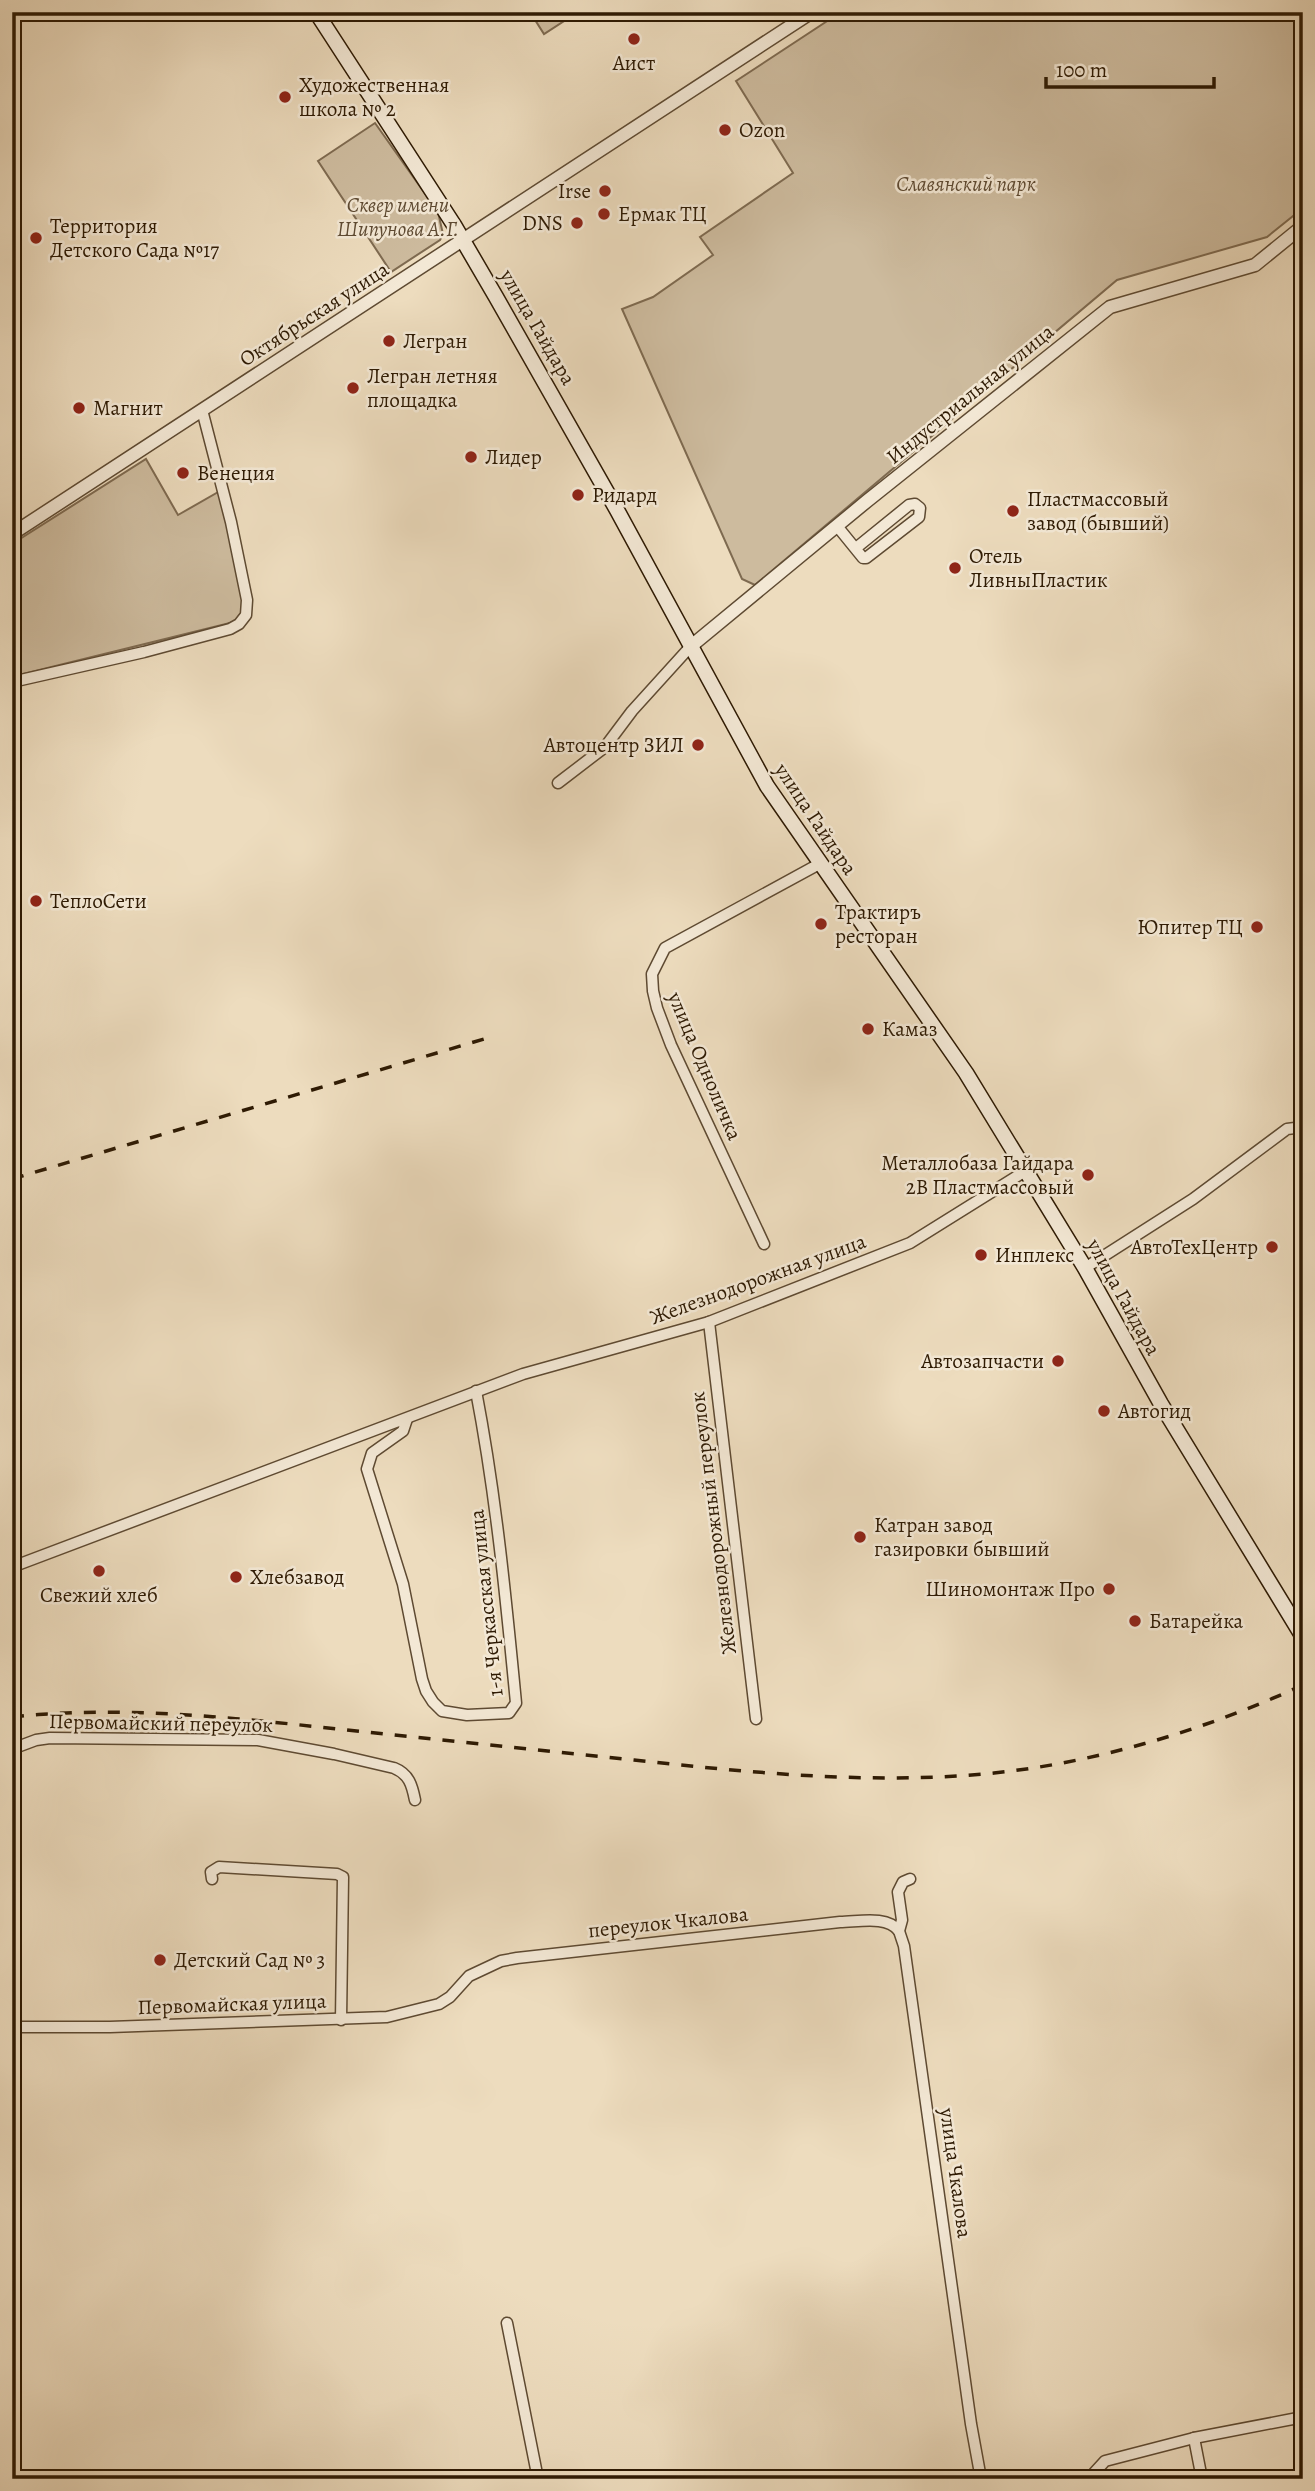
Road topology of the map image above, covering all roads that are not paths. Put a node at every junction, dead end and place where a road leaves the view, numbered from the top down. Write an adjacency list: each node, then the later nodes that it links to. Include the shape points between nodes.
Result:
1 (316, 12): 4 (main road, улица Гайдара)
2 (812, 12): 4 (street, Октябрьская улица)
3 (1303, 226): 6 (street, Индустриальная улица, via 1255,265 1110,306)
4 (463, 240): 5 (street, Октябрьская улица); 9 (main road, улица Гайдара)
5 (202, 410): 7 (street, Октябрьская улица); 10 (street, via 231,522 246,615 230,629)
6 (837, 526): 8 (street); 9 (street, Индустриальная улица)
7 (12, 534)
8 (856, 548): 8 (street, via 863,558 869,557 919,517 919,508 909,505)
9 (690, 647): 11 (street, via 606,747); 12 (main road, улица Гайдара, via 767,786)
10 (12, 682)
11 (558, 783)
12 (821, 863): 16 (main road, улица Гайдара); 17 (street, улица Одноличка, via 665,948 652,974 657,1008 671,1045)
13 (1303, 1116): 15 (street)
14 (1303, 1127): 15 (street)
15 (1287, 1129): 18 (street, via 1193,1199)
16 (1027, 1170): 18 (main road, улица Гайдара); 19 (street, Железнодорожная улица, via 910,1243)
17 (764, 1244)
18 (1085, 1268): 23 (main road, улица Гайдара, via 1161,1404)
19 (709, 1322): 20 (street, Железнодорожная улица); 24 (street, Железнодорожный переулок)
20 (476, 1391): 21 (street, Железнодорожная улица); 21 (street, 1-я Черкасская улица, via 506,1595 516,1703 509,1713 442,1711 422,1679 403,1584 368,1469 372,1453 403,1431)
21 (407, 1419): 22 (street, Железнодорожная улица)
22 (12, 1567)
23 (1303, 1637)
24 (756, 1719)
25 (12, 1749): 26 (street, Первомайский переулок, via 50,1738 258,1740 402,1772)
26 (415, 1800)
27 (910, 1878): 29 (street, улица Чкалова, via 898,1892)
28 (212, 1879): 31 (street, via 211,1872 219,1867 343,1877)
29 (899, 1931): 30 (street, переулок Чкалова, via 895,1925 881,1922 840,1922 517,1958 469,1976); 38 (street, улица Чкалова)
30 (450, 1997): 31 (street, Первомайская улица, via 387,2017)
31 (341, 2020): 32 (street, Первомайская улица)
32 (12, 2027)
33 (507, 2323): 37 (street)
34 (1300, 2417): 35 (street); 36 (street)
35 (1194, 2438): 39 (street, via 1105,2461 1094,2473); 40 (street)
36 (1303, 2445)
37 (538, 2479)
38 (981, 2479)
39 (1095, 2479)
40 (1202, 2479)

